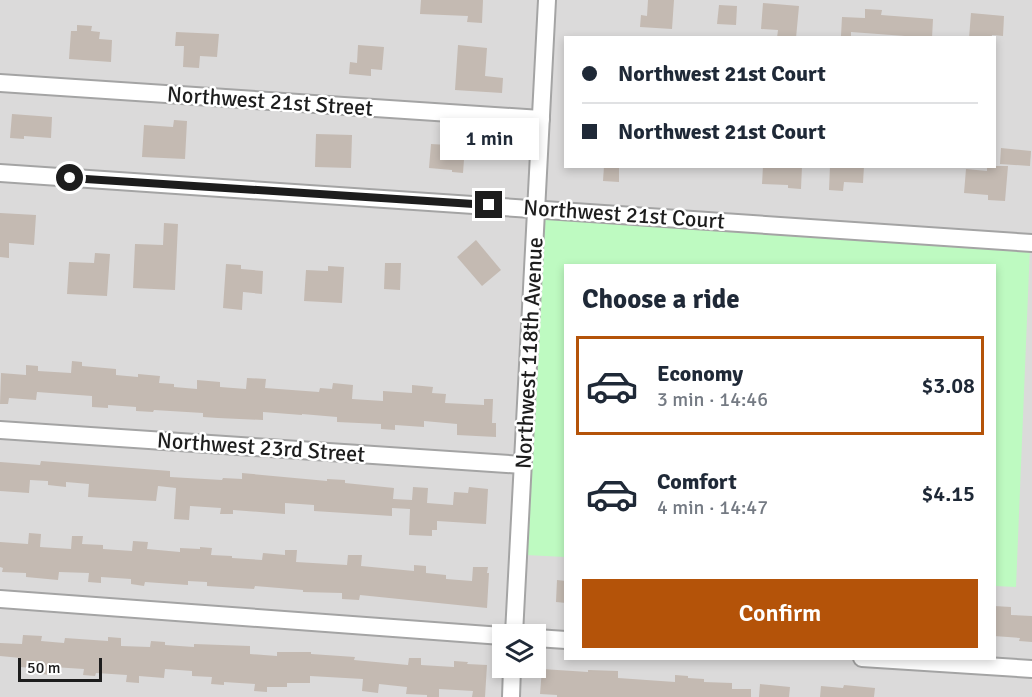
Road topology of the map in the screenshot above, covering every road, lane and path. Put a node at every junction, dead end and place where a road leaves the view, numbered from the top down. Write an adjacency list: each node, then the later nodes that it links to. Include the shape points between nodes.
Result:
1 (547, 0): 3 (street, Northwest 118th Avenue)
2 (0, 83): 3 (street, Northwest 21st Street)
3 (541, 119): 5 (street, Northwest 118th Avenue)
4 (0, 173): 5 (street, Northwest 21st Court)
5 (536, 208): 6 (street, Northwest 21st Court); 8 (street, Northwest 118th Avenue)
6 (1032, 243)
7 (0, 429): 8 (street, Northwest 23rd Street)
8 (523, 465): 10 (street, Northwest 118th Avenue)
9 (0, 599): 11 (street)
10 (515, 624)
11 (492, 635)
12 (546, 639): 13 (street)
13 (564, 640)
14 (893, 660): 15 (street)
15 (1032, 669)
16 (512, 678): 17 (street)
17 (511, 697)

